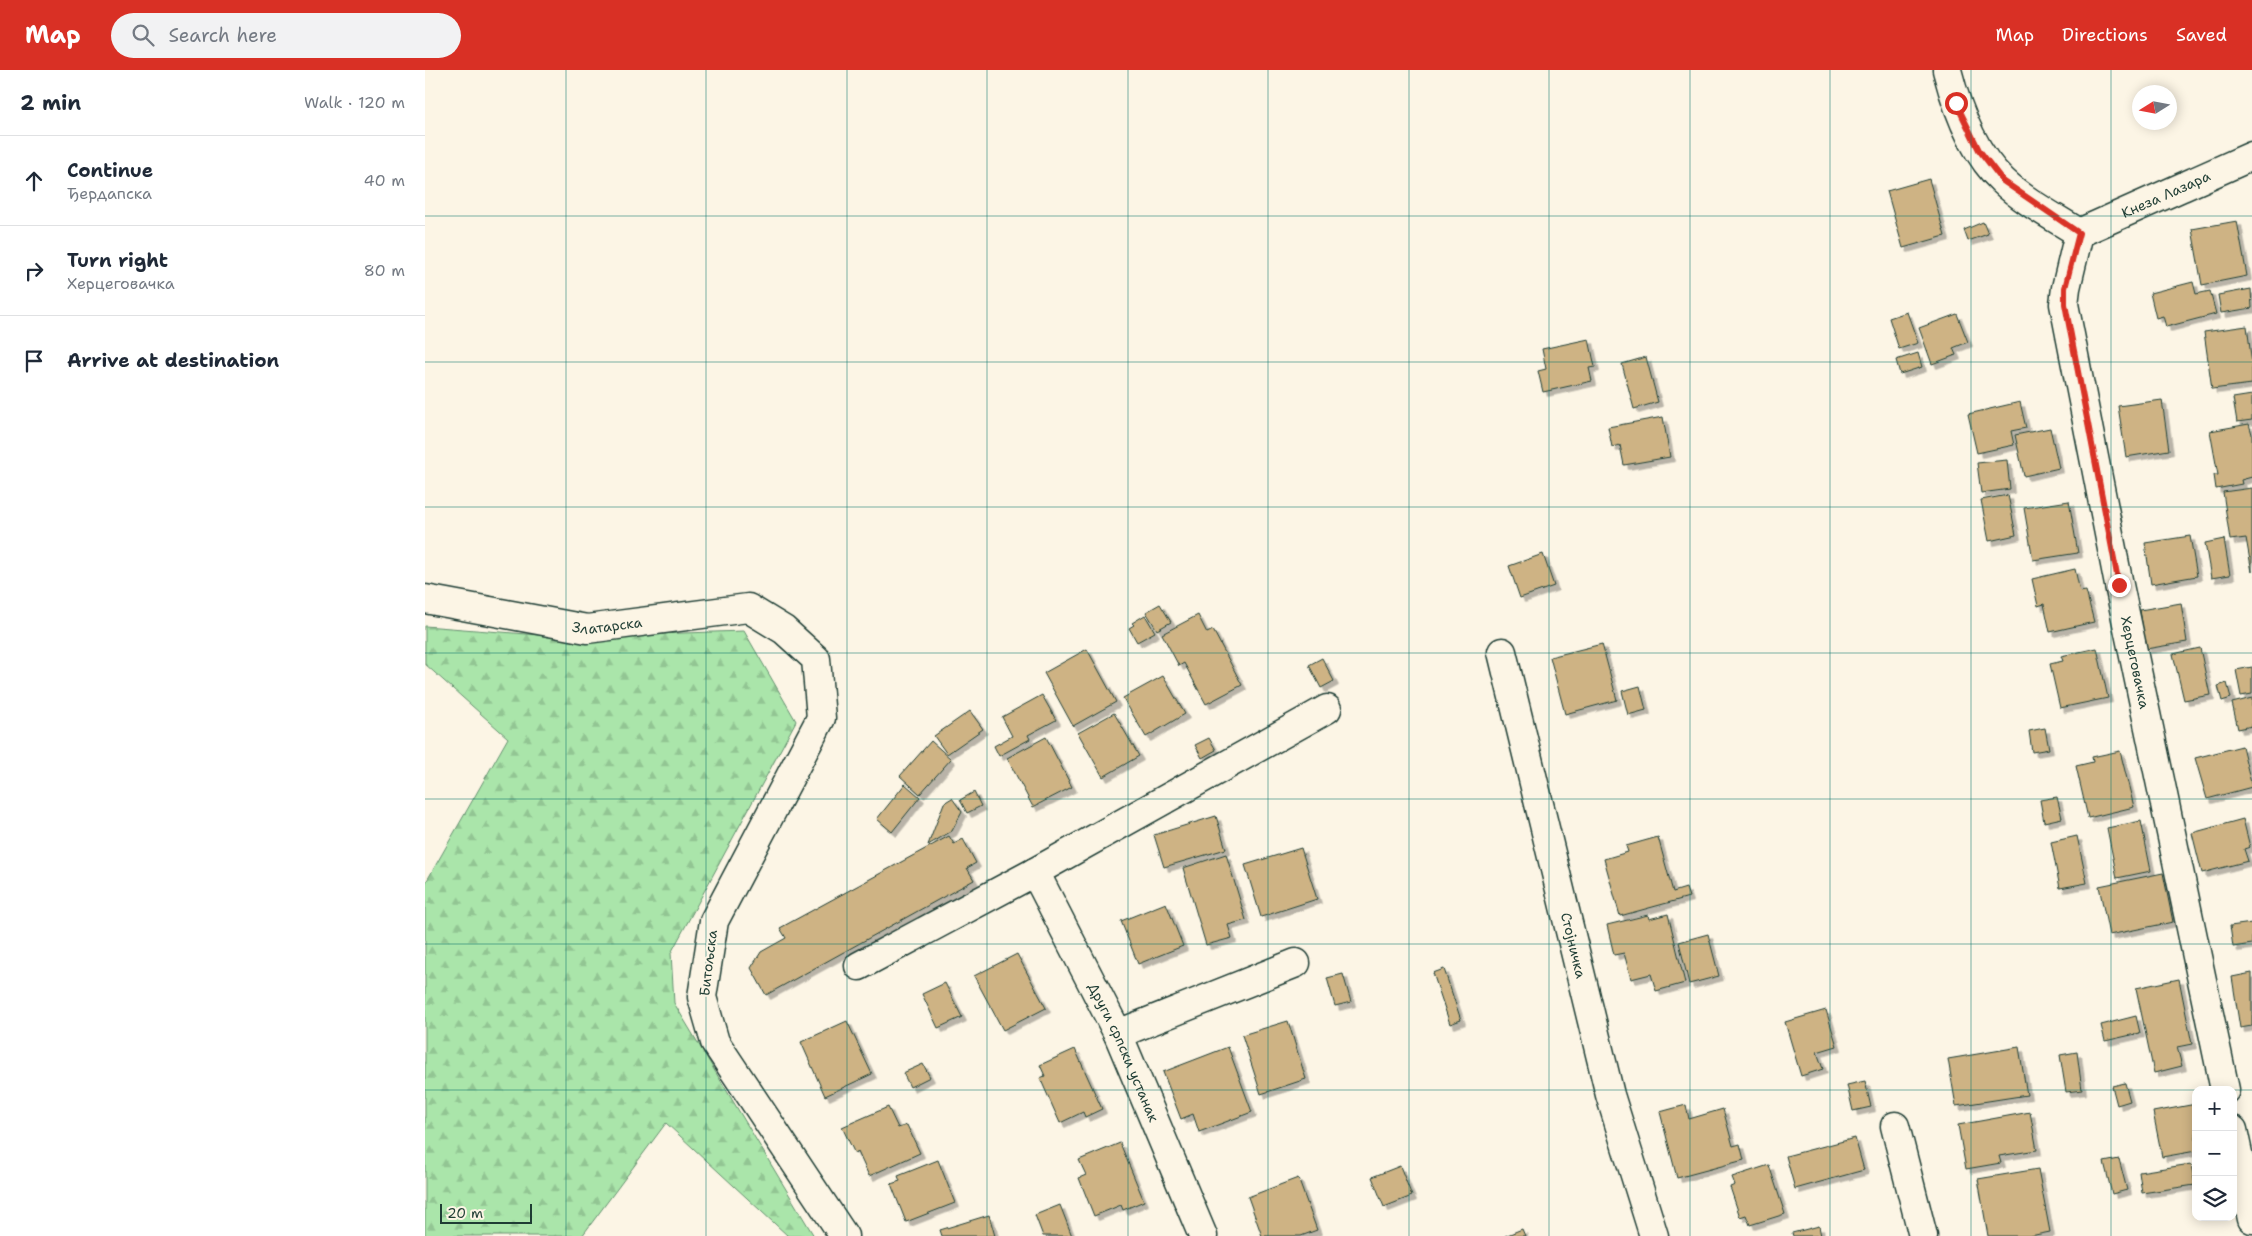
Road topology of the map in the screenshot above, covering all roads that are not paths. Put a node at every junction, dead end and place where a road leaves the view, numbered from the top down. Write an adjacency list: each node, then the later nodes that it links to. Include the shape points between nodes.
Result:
1 (1947, 70): 3 (street, via 1956,103 1979,150 2003,181)
2 (2252, 156): 3 (street, Кнеза Лазара)
3 (2079, 233): 12 (street, Херцеговачка, via 2065,288 2065,304 2119,585)
4 (425, 599): 5 (street, Златарска, via 587,629 748,608)
5 (784, 630): 16 (street, Битољска, via 816,659 821,718 714,921 702,997 715,1042)
6 (1502, 652): 18 (street, Стојничка, via 1610,1095)
7 (1327, 709): 8 (street)
8 (1035, 872): 10 (street); 11 (street, Други српски устанак)
9 (1296, 963): 11 (street)
10 (859, 966)
11 (1117, 1034): 17 (street, Други српски устанак)
12 (2224, 1086)
13 (1895, 1126): 19 (street)
14 (2233, 1131): 15 (street)
15 (2252, 1219)
16 (844, 1236)
17 (1203, 1236)
18 (1654, 1236)
19 (1923, 1236)

